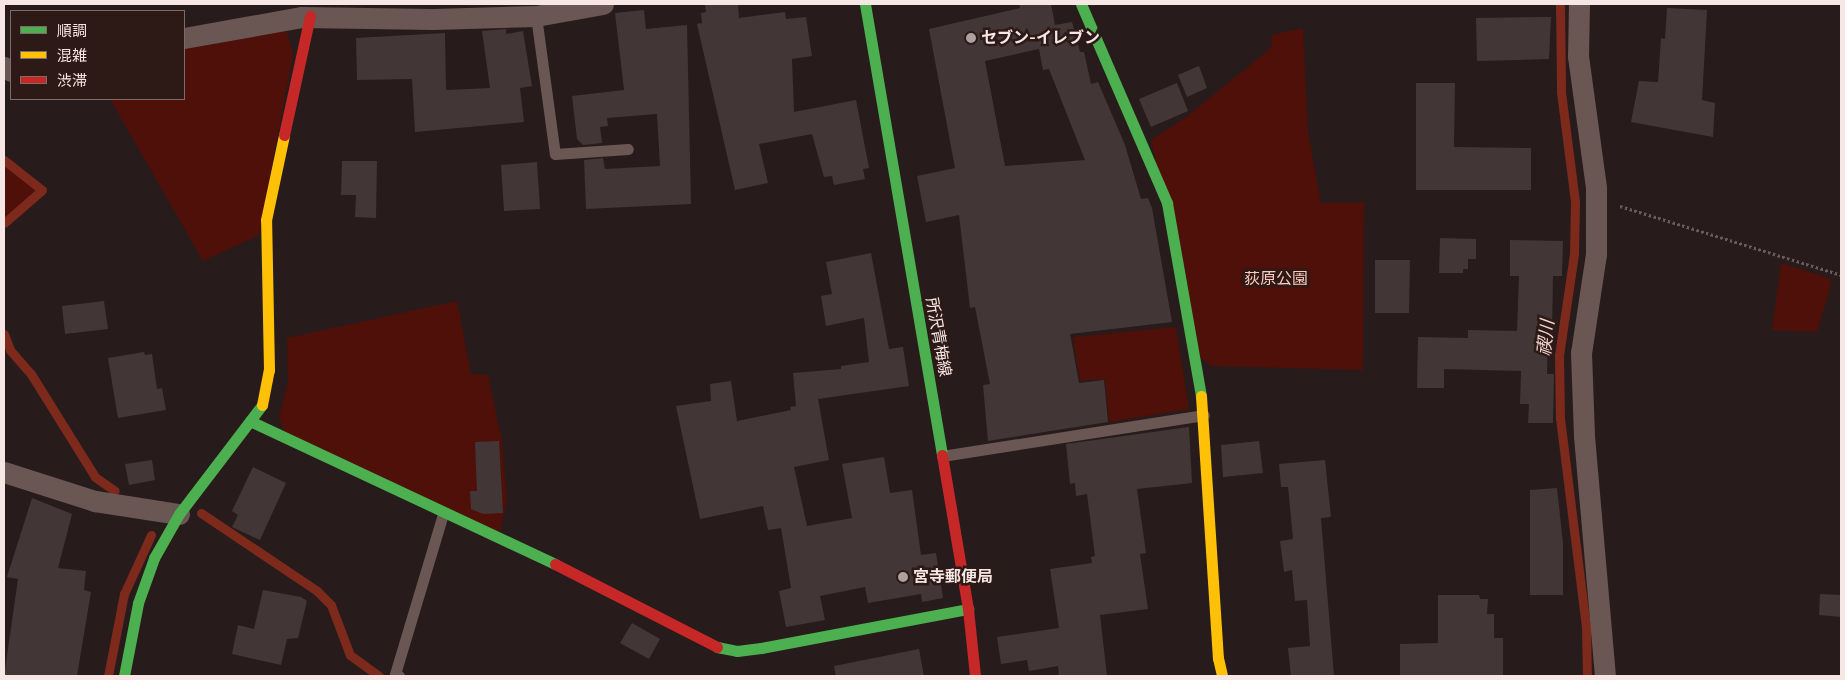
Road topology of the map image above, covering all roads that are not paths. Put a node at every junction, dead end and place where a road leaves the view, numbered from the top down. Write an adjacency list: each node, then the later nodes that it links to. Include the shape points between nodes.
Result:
1 (603, 4): 6 (street)
2 (865, 4): 11 (street, 所沢青梅線)
3 (1081, 4): 9 (street, via 1167,203)
4 (1579, 4): 20 (street, via 1578,56 1596,188 1596,254 1581,353 1584,436)
5 (304, 12): 6 (street, via 433,19); 7 (street); 10 (street, via 266,220 269,370 263,404)
6 (536, 16): 8 (lane, via 555,154)
7 (185, 38)
8 (628, 149)
9 (1204, 416): 11 (lane); 19 (street, via 1218,658)
10 (250, 421): 13 (street); 14 (street)
11 (942, 456): 15 (street, 所沢青梅線)
12 (4, 472): 13 (street, via 95,502)
13 (179, 514): 16 (street, via 154,558 138,603)
14 (443, 514): 15 (street, via 529,551 712,646 737,651); 17 (lane)
15 (968, 609): 18 (street, 所沢青梅線)
16 (124, 676)
17 (398, 676)
18 (975, 676)
19 (1222, 676)
20 (1605, 676)

